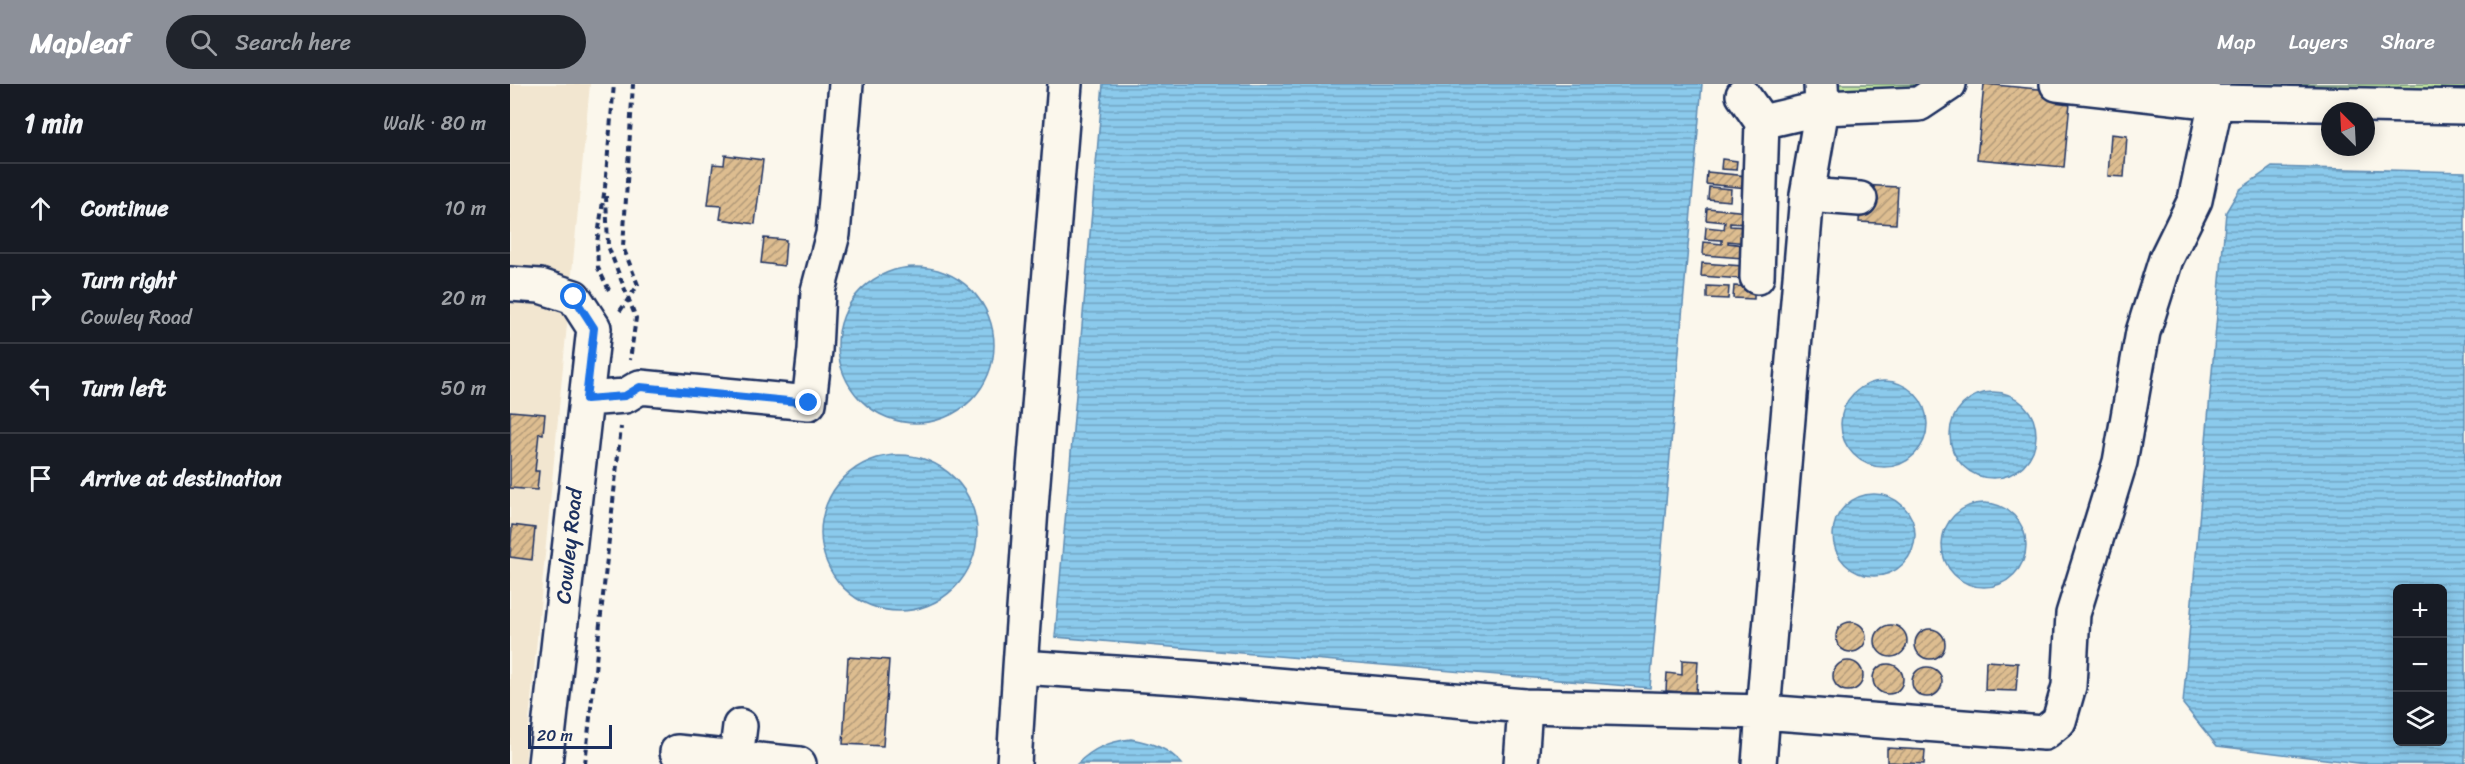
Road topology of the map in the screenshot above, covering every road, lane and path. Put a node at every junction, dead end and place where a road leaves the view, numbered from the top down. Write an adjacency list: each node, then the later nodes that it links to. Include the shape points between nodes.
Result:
1 (614, 84): 16 (path, via 597,243 598,268)
2 (633, 84): 17 (path, via 622,247 638,285 620,312)
3 (846, 84): 18 (street, via 833,234 818,291 809,403 640,387 625,396)
4 (1065, 84): 19 (street)
5 (1949, 84): 8 (street, via 1919,104)
6 (2057, 84): 9 (street)
7 (1743, 95): 11 (street)
8 (1822, 96): 11 (street); 12 (street)
9 (2216, 102): 10 (street); 21 (street, via 2195,200 2166,259 2143,332 2120,462 2073,614 2068,686 2059,721 2044,733)
10 (2465, 107)
11 (1762, 122): 14 (street)
12 (1808, 195): 13 (street); 21 (street)
13 (1860, 200)
14 (1757, 277)
15 (510, 284): 17 (street, via 540,286 574,297)
16 (612, 297)
17 (594, 328): 18 (street, Cowley Road)
18 (586, 399): 25 (street, Cowley Road)
19 (1020, 667): 20 (street); 27 (street)
20 (1525, 706): 21 (street); 28 (street)
21 (1763, 712): 29 (street)
22 (740, 726): 24 (street)
23 (676, 752): 24 (street)
24 (736, 758): 26 (street)
25 (544, 764)
26 (799, 764)
27 (1014, 764)
28 (1521, 764)
29 (1759, 764)

